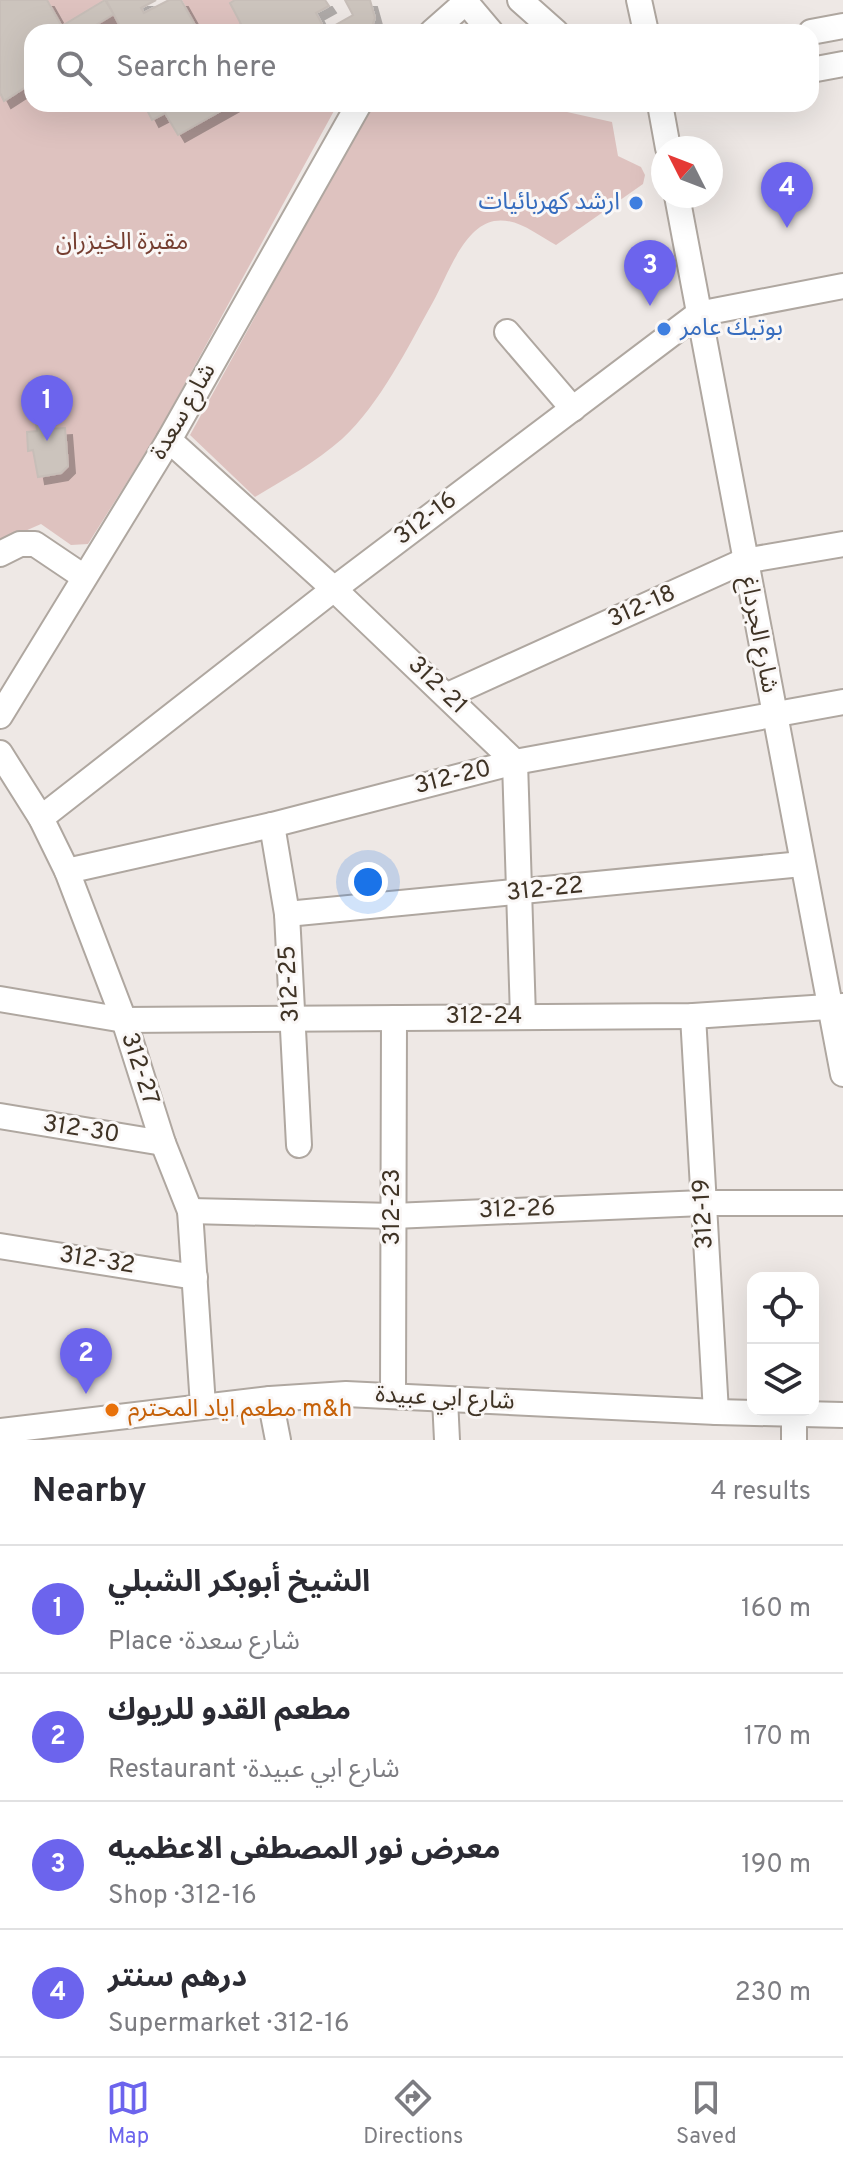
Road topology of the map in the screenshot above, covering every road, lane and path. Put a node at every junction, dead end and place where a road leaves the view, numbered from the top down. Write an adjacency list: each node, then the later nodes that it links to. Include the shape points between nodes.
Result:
1 (520, 0): 6 (street)
2 (639, 0): 7 (street)
3 (465, 1): 4 (street); 5 (street)
4 (441, 24)
5 (484, 24)
6 (547, 24)
7 (644, 24)
8 (843, 26): 9 (street)
9 (819, 30)
10 (843, 64): 11 (street)
11 (819, 68)
12 (354, 112): 20 (street, شارع سعدة)
13 (661, 112): 14 (street)
14 (666, 136)
15 (679, 208): 17 (street, شارع الجرداغ)
16 (843, 286): 17 (street, 312-16)
17 (698, 314): 19 (street, 312-16); 23 (street, شارع الجرداغ)
18 (507, 332): 19 (street)
19 (573, 409): 25 (street, 312-16)
20 (169, 440): 24 (street, شارع سعدة); 25 (street, 312-21)
21 (843, 544): 23 (street, 312-18)
22 (0, 554): 24 (street, via 20,544 35,544)
23 (744, 561): 26 (street, 312-18); 29 (street, شارع الجرداغ)
24 (84, 577): 28 (street, شارع سعدة)
25 (334, 589): 26 (street, 312-21); 32 (street, 312-16)
26 (448, 695): 31 (street, 312-21)
27 (843, 702): 29 (street, 312-20)
28 (2, 709)
29 (774, 716): 31 (street, 312-20); 34 (street, شارع الجرداغ)
30 (0, 753): 32 (street, 312-27)
31 (515, 762): 33 (street, 312-20); 36 (street)
32 (41, 818): 35 (street, 312-27)
33 (272, 825): 35 (street, 312-20); 37 (street, 312-25)
34 (802, 864): 36 (street, 312-22); 39 (street, شارع الجرداغ)
35 (67, 871): 44 (street, 312-27)
36 (518, 893): 37 (street, 312-22); 41 (street)
37 (287, 914): 43 (street, 312-25)
38 (0, 999): 44 (street, 312-24)
39 (837, 1007): 40 (street, 312-24); 45 (street, شارع الجرداغ)
40 (693, 1016): 41 (street, 312-24); 49 (street, 312-19)
41 (523, 1017): 42 (street, 312-24)
42 (394, 1018): 43 (street, 312-24); 52 (street, 312-23)
43 (292, 1019): 44 (street, 312-24); 48 (street, 312-25)
44 (124, 1020): 47 (street, 312-27)
45 (843, 1074)
46 (0, 1116): 47 (street, 312-30)
47 (163, 1143): 51 (street, 312-27)
48 (299, 1145)
49 (703, 1203): 50 (street, 312-26); 52 (street, 312-26); 59 (street, 312-19)
50 (843, 1203)
51 (190, 1211): 52 (street, 312-26); 54 (street, 312-27)
52 (393, 1216): 55 (street, 312-23)
53 (0, 1246): 54 (street, 312-32)
54 (195, 1277): 58 (street, 312-27)
55 (393, 1395): 56 (street, شارع ابي عبيدة); 57 (street, شارع ابي عبيدة)
56 (270, 1399): 58 (street, شارع ابي عبيدة); 66 (street)
57 (445, 1399): 59 (street, شارع ابي عبيدة); 67 (street)
58 (203, 1406): 64 (street, شارع ابي عبيدة)
59 (716, 1412): 60 (street, شارع ابي عبيدة)
60 (747, 1413)
61 (819, 1415): 62 (street, شارع ابي عبيدة)
62 (843, 1415)
63 (794, 1416): 68 (street)
64 (88, 1430): 65 (street, شارع ابي عبيدة)
65 (0, 1431)
66 (278, 1440)
67 (447, 1440)
68 (794, 1440)

